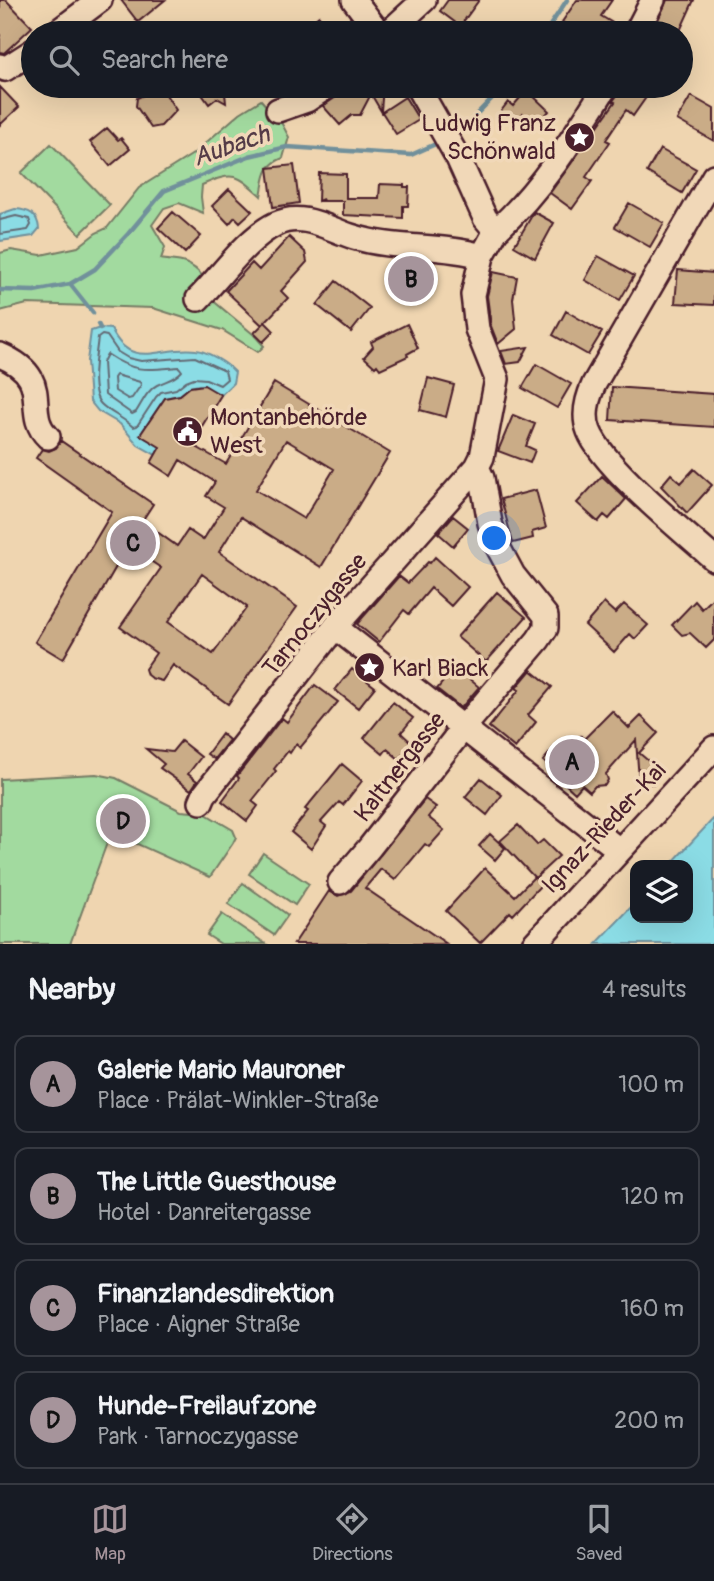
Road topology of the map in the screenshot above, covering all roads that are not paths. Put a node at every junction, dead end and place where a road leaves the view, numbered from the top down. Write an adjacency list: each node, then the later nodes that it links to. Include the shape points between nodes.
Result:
1 (100, 0): 5 (street)
2 (354, 0): 6 (street)
3 (424, 0): 7 (street)
4 (653, 0): 8 (street)
5 (72, 21)
6 (370, 21)
7 (401, 21)
8 (642, 21)
9 (21, 59): 10 (street, via 5,69)
10 (0, 66)
11 (310, 98): 14 (street)
12 (424, 98): 16 (street, via 481,211)
13 (598, 98): 16 (street, via 555,163)
14 (278, 110)
15 (714, 176): 22 (street, via 594,384 586,411 589,431 603,454)
16 (496, 231): 17 (street)
17 (482, 256): 18 (street, via 384,244 309,220 290,219 260,236); 21 (street, via 474,290 475,317 497,383)
18 (198, 299)
19 (0, 355): 20 (street, via 30,376 38,422)
20 (48, 437)
21 (477, 467): 23 (street, Tarnoczygasse); 24 (street, Kaltnergasse, via 498,547 513,575 546,616 546,628)
22 (714, 559)
23 (335, 627): 24 (street); 26 (street, Tarnoczygasse)
24 (464, 727): 27 (street); 28 (street, Kaltnergasse)
25 (714, 748): 27 (street, Ignaz-Rieder-Kai)
26 (201, 802)
27 (619, 850): 29 (street, Ignaz-Rieder-Kai)
28 (340, 882)
29 (534, 944)

